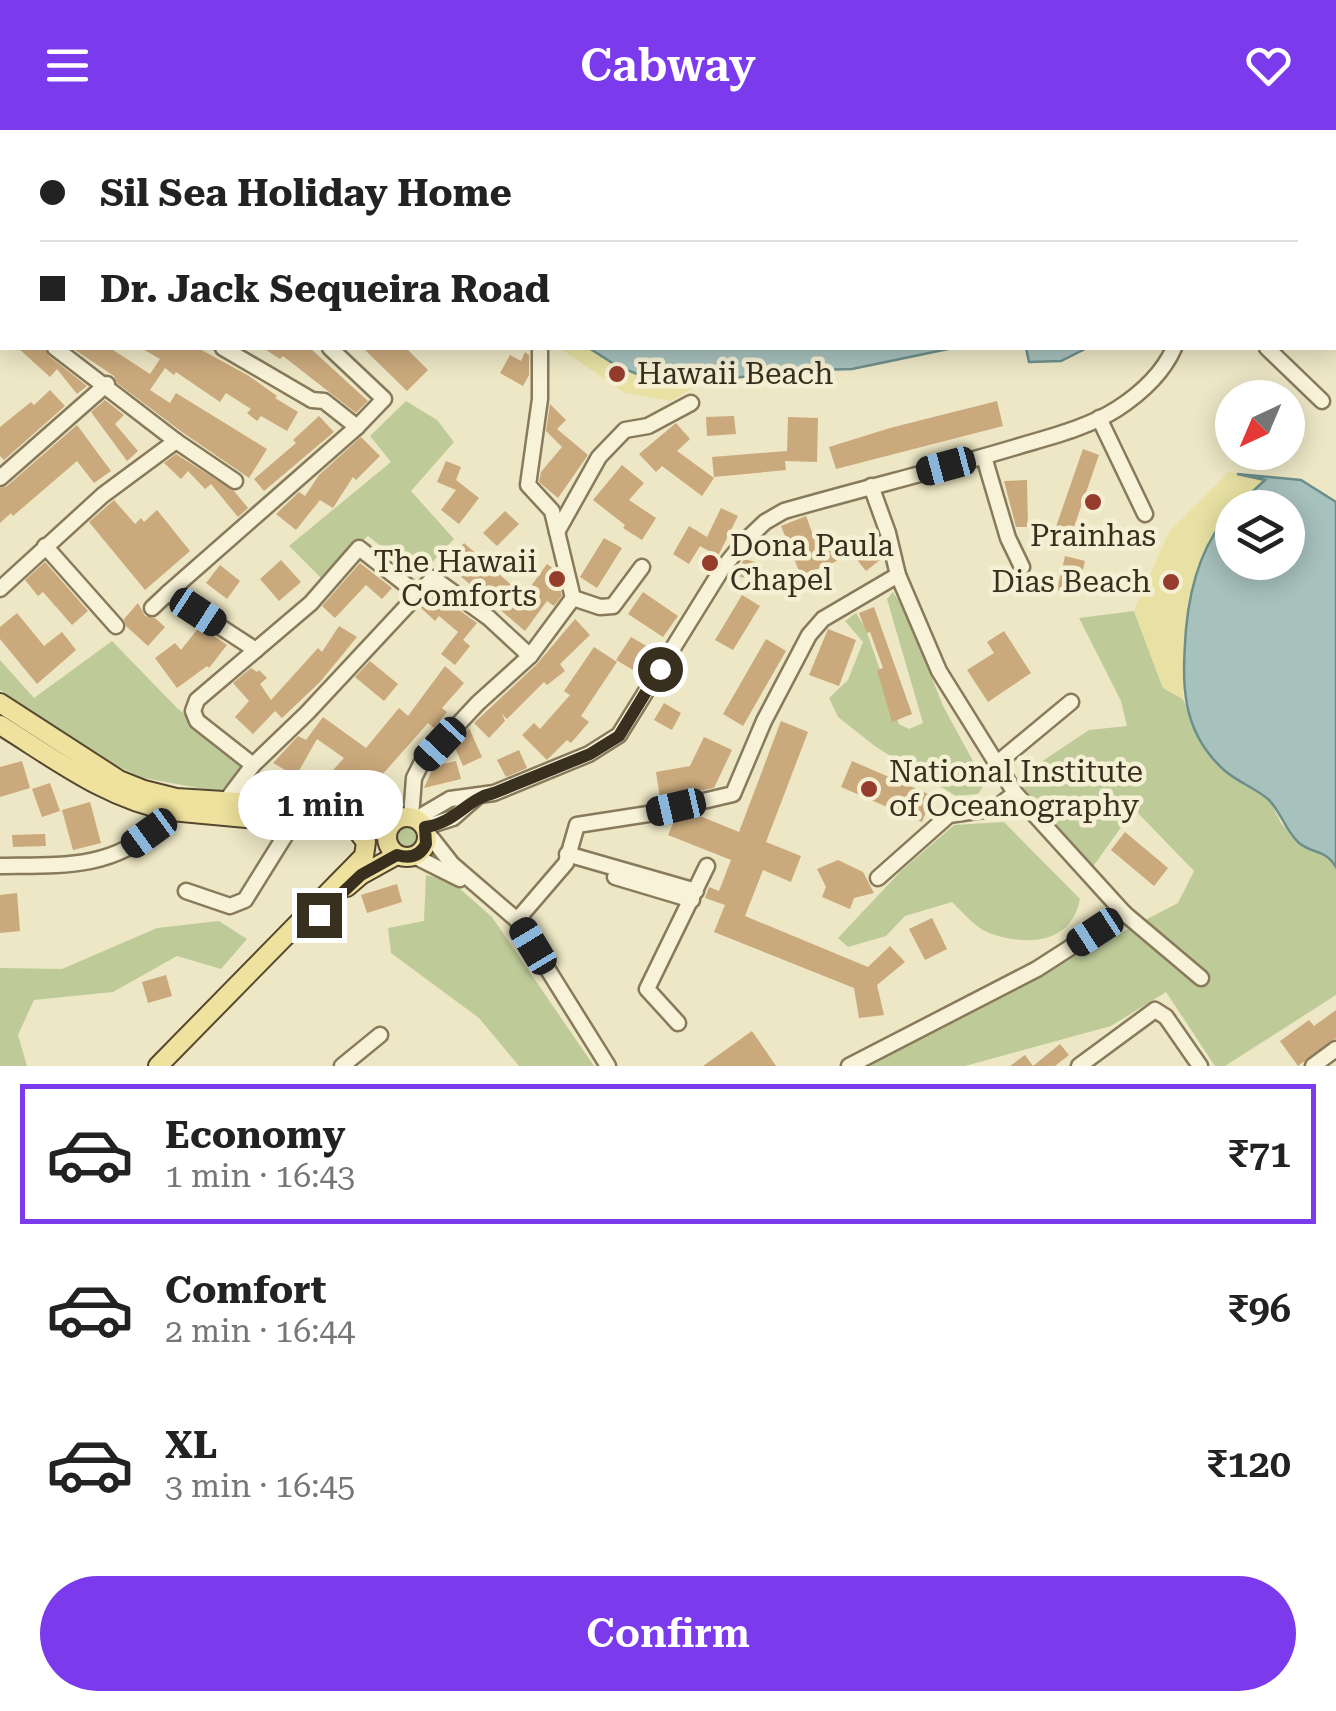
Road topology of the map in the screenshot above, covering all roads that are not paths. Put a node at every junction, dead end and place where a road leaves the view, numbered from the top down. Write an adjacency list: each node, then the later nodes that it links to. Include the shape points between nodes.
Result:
1 (59, 350): 7 (street)
2 (226, 350): 11 (street, via 324,401)
3 (332, 350): 11 (street, via 384,398)
4 (540, 350): 18 (street, via 528,485 552,511)
5 (1173, 350): 10 (street, via 1145,387)
6 (1269, 350): 8 (street)
7 (107, 384): 12 (street); 14 (street)
8 (1322, 402)
9 (691, 403): 18 (street, via 626,430 598,457)
10 (1099, 418): 13 (street); 17 (street)
11 (357, 427): 24 (street)
12 (176, 441): 15 (street); 19 (street)
13 (984, 456): 16 (street); 20 (street)
14 (0, 478)
15 (235, 481)
16 (871, 486): 22 (street, via 888,533); 40 (street, via 784,511 744,542 619,736 494,793 450,799)
17 (1145, 514)
18 (557, 532): 26 (street)
19 (45, 546): 23 (street); 28 (street)
20 (1022, 566)
21 (642, 567): 26 (street, via 613,606)
22 (894, 578): 35 (street, via 939,671); 44 (street, via 823,618 809,635 733,794 577,826)
23 (0, 589)
24 (168, 593): 27 (street); 29 (street)
25 (418, 594): 29 (street, via 360,548); 30 (street, via 433,578); 34 (street)
26 (573, 598): 30 (street)
27 (152, 608)
28 (116, 626)
29 (256, 650): 34 (street, via 196,700 193,711)
30 (530, 656): 40 (street, via 422,764 414,778)
31 (1072, 702): 35 (street)
32 (0, 703): 38 (main road, via 119,780)
33 (0, 725): 38 (main road, via 111,794 140,805)
34 (253, 765): 37 (street)
35 (996, 765): 36 (street)
36 (1015, 793): 47 (street, via 996,808 949,815); 50 (street)
37 (225, 802): 38 (main road); 40 (main road, via 352,810)
38 (173, 805): 39 (main road); 45 (street, via 123,852 86,864)
39 (293, 822): 41 (main road); 48 (street, via 245,900 230,906)
40 (410, 824): 41 (main road); 42 (main road); 43 (main road, via 424,849); 43 (main road, via 387,842); 51 (street)
41 (356, 828): 42 (main road, via 366,842)
42 (364, 856): 56 (main road)
43 (405, 856): 51 (street, via 462,880); 57 (main road, via 344,890)
44 (567, 859): 49 (street); 51 (street)
45 (0, 866)
46 (707, 866): 49 (street)
47 (878, 878)
48 (186, 891)
49 (694, 895): 53 (street, via 647,989)
50 (1124, 913): 52 (street); 60 (street, via 1037,970)
51 (517, 920): 59 (street)
52 (1201, 978)
53 (678, 1023)
54 (380, 1035): 58 (street)
55 (1336, 1048): 63 (street)
56 (158, 1066)
57 (170, 1066)
58 (342, 1066)
59 (608, 1066)
60 (849, 1066)
61 (1079, 1066): 62 (street, via 1154,1010)
62 (1200, 1066)
63 (1313, 1066)

